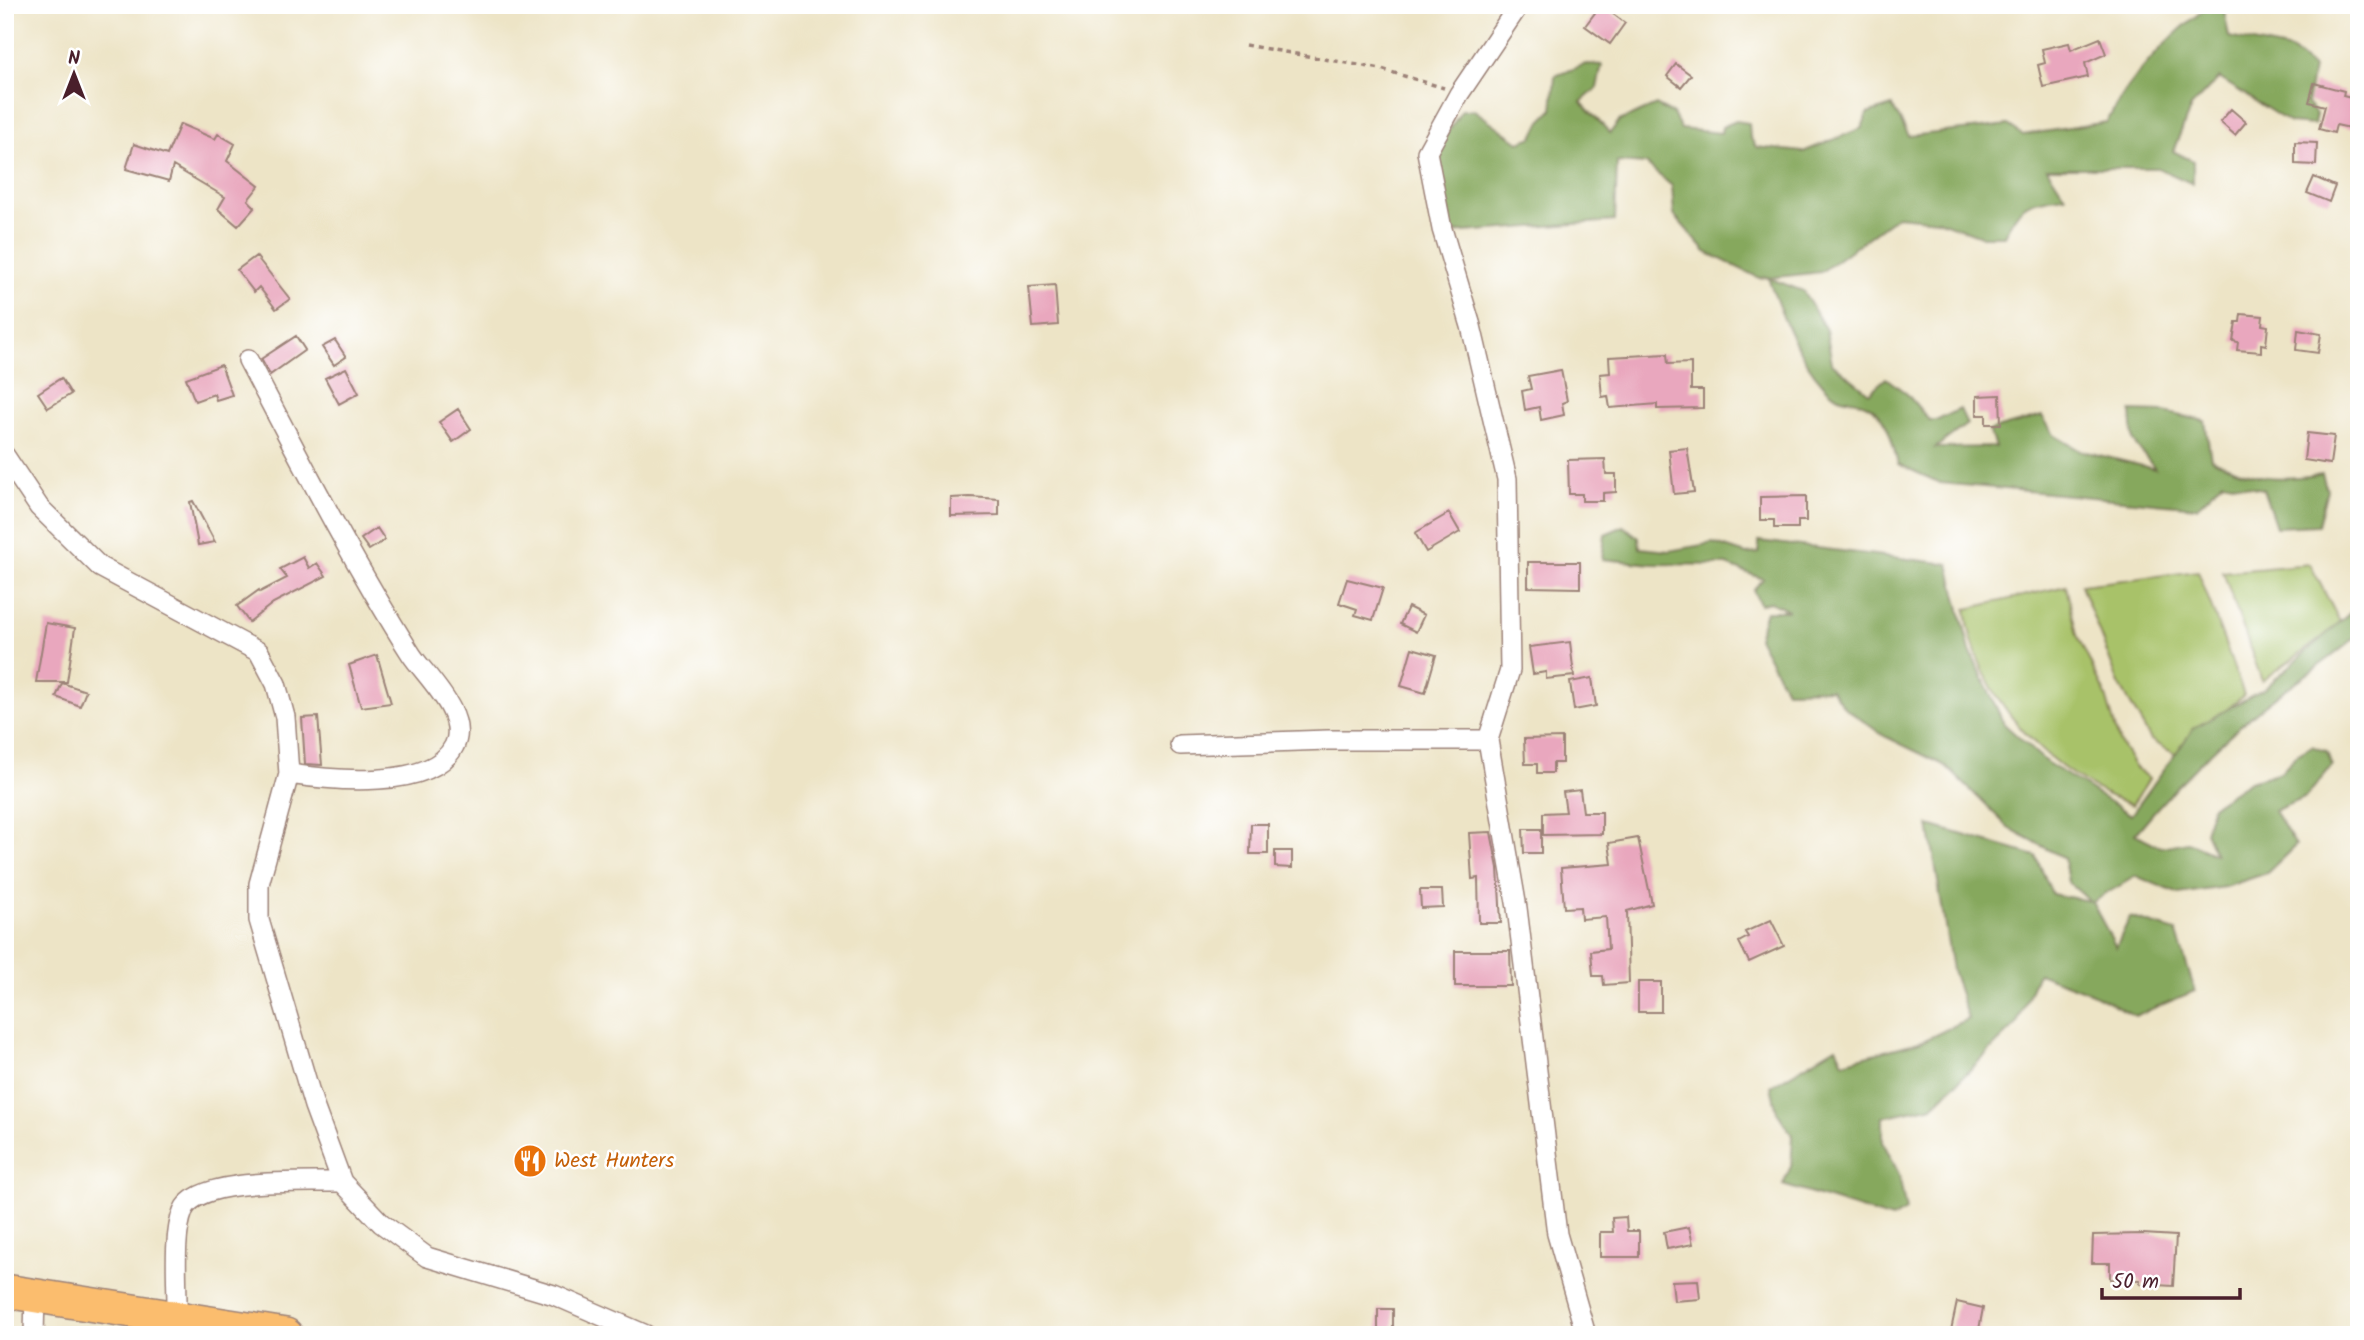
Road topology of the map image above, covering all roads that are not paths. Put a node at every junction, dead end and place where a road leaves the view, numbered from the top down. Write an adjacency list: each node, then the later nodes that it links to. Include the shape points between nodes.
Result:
1 (1519, 5): 4 (street, via 1459,94 1427,152 1442,229 1471,326 1507,479 1510,670)
2 (248, 360): 6 (street, via 330,518 412,657 451,706 456,724 456,745 442,761 396,779 330,780)
3 (5, 456): 6 (street, via 39,507 100,567 259,652 276,684 285,717)
4 (1488, 740): 5 (street); 13 (street, via 1517,908 1557,1234)
5 (1180, 746)
6 (289, 774): 7 (street, via 259,884 259,920 314,1106)
7 (342, 1182): 9 (street, via 237,1185 193,1198 184,1208 180,1225); 12 (street, via 381,1223 427,1257 554,1294)
8 (20, 1293): 9 (highway); 10 (street)
9 (177, 1318): 11 (highway)
10 (34, 1335)
11 (286, 1335)
12 (646, 1335)
13 (1586, 1335)

